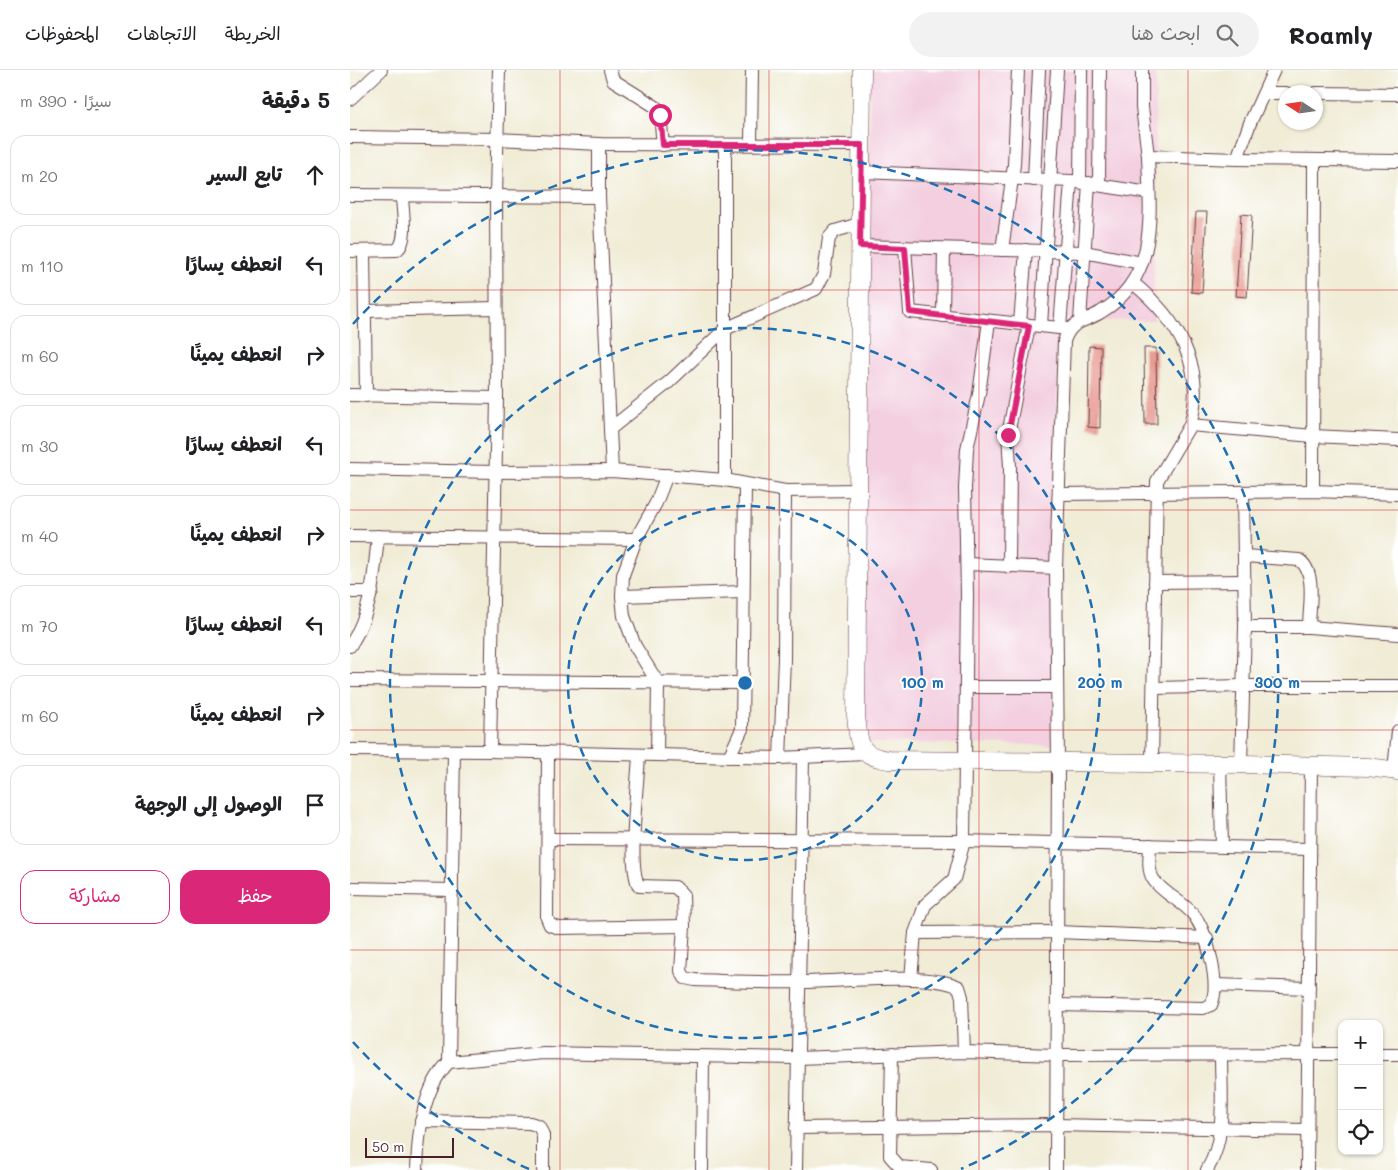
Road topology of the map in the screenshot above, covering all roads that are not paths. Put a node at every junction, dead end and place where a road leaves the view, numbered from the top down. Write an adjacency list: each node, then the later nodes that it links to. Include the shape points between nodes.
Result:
1 (381, 70): 17 (street)
2 (499, 70): 19 (street)
3 (610, 70): 22 (street, via 613,80 656,108 660,115)
4 (752, 70): 21 (street)
5 (862, 70): 24 (main road)
6 (1018, 70): 30 (street)
7 (1039, 70): 31 (street)
8 (1057, 70): 32 (street)
9 (1080, 70): 33 (street)
10 (1100, 70): 33 (street)
11 (1142, 70): 25 (street, via 1142,107)
12 (1274, 70): 13 (street)
13 (1264, 93): 14 (street); 26 (street)
14 (1278, 93)
15 (1323, 93): 16 (street)
16 (1398, 94)
17 (350, 99)
18 (350, 137): 19 (street)
19 (496, 139): 20 (street); 37 (street)
20 (599, 144): 22 (street); 38 (street)
21 (751, 144): 23 (street); 24 (street)
22 (663, 145): 23 (street)
23 (725, 145): 59 (street)
24 (862, 145): 29 (main road)
25 (1148, 156): 26 (street); 34 (street)
26 (1237, 159): 27 (street)
27 (1314, 160): 28 (street); 65 (street)
28 (1398, 161)
29 (862, 172): 30 (street); 39 (main road)
30 (1012, 178): 31 (street); 43 (street)
31 (1034, 180): 32 (street)
32 (1050, 180): 33 (street); 46 (street)
33 (1085, 182): 34 (street); 48 (street); 49 (street)
34 (1149, 193): 50 (street, via 1151,223)
35 (350, 195): 36 (street)
36 (402, 196): 37 (street); 45 (street, via 403,240 400,247 396,250)
37 (496, 196): 38 (street); 52 (street)
38 (599, 197): 64 (street)
39 (859, 224): 40 (main road); 59 (street, via 835,232 829,238 824,274 816,289)
40 (860, 246): 41 (street); 73 (main road)
41 (905, 248): 42 (street); 54 (street, via 910,312)
42 (944, 249): 43 (street); 54 (street)
43 (1002, 250): 44 (street)
44 (1026, 250): 46 (street); 57 (street)
45 (364, 251): 47 (street); 53 (street)
46 (1046, 251): 48 (street); 57 (street)
47 (350, 252)
48 (1065, 252): 49 (street); 58 (street)
49 (1084, 252): 50 (street); 56 (street)
50 (1142, 263): 51 (street)
51 (1133, 283): 56 (street, via 1105,310); 63 (street, via 1170,320 1188,352 1196,405)
52 (496, 308): 53 (street); 62 (street)
53 (365, 311): 61 (street)
54 (943, 316): 55 (street)
55 (989, 321): 57 (street); 85 (street, via 979,394 967,449)
56 (1080, 321): 58 (street)
57 (1030, 325): 58 (street); 86 (street, via 1008,435)
58 (1064, 328): 78 (street)
59 (725, 330): 64 (street); 71 (street)
60 (350, 395): 61 (street)
61 (366, 396): 62 (street)
62 (497, 398): 69 (street)
63 (1190, 425): 65 (street); 77 (street, via 1157,481)
64 (610, 429): 68 (street)
65 (1313, 436): 66 (street); 75 (street)
66 (1398, 440)
67 (350, 469): 69 (street)
68 (612, 471): 69 (street); 70 (street)
69 (495, 472): 82 (street)
70 (667, 475): 71 (street); 83 (street)
71 (725, 480): 72 (street)
72 (745, 485): 74 (street); 92 (street)
73 (859, 490): 74 (street); 112 (main road, via 856,715 858,740)
74 (785, 491): 116 (street)
75 (1313, 491): 76 (street); 79 (street)
76 (1243, 492): 77 (street); 84 (street)
77 (1156, 493): 78 (street); 89 (street)
78 (1059, 494): 87 (street)
79 (1398, 494)
80 (350, 536): 81 (street)
81 (378, 536): 82 (street); 91 (street)
82 (492, 538): 83 (street); 99 (street)
83 (636, 539): 93 (street, via 623,575)
84 (1245, 556): 88 (street); 94 (street, via 1299,560 1306,564 1310,574)
85 (967, 564): 86 (street); 104 (street)
86 (1008, 567): 87 (street)
87 (1056, 568): 105 (street)
88 (1244, 581): 89 (street); 95 (street)
89 (1155, 582): 106 (street)
90 (350, 592): 91 (street)
91 (372, 592): 97 (street, via 365,619)
92 (743, 592): 93 (street); 101 (street)
93 (622, 596): 100 (street, via 624,616 636,646)
94 (1309, 627): 95 (street); 96 (street)
95 (1245, 628): 102 (street)
96 (1398, 634)
97 (350, 646)
98 (350, 680): 99 (street)
99 (491, 682): 100 (street); 110 (street)
100 (658, 683): 101 (street); 114 (street)
101 (742, 683): 115 (street, via 742,729)
102 (1242, 686): 103 (street); 106 (street); 122 (street)
103 (1398, 686)
104 (966, 687): 105 (street); 118 (street)
105 (1057, 687): 119 (street)
106 (1154, 688): 120 (street)
107 (1398, 731): 124 (street)
108 (350, 750): 109 (street)
109 (454, 750): 110 (street); 134 (street)
110 (490, 751): 111 (street)
111 (548, 752): 113 (street); 125 (street)
112 (865, 754): 117 (street); 118 (main road, via 889,760)
113 (639, 755): 114 (street); 126 (street)
114 (657, 755): 115 (street)
115 (729, 757): 116 (street)
116 (780, 758): 117 (street)
117 (803, 758): 127 (street)
118 (967, 761): 119 (main road); 128 (street)
119 (1058, 762): 120 (main road); 129 (street)
120 (1152, 763): 121 (main road)
121 (1220, 764): 122 (main road); 131 (street)
122 (1241, 764): 123 (main road)
123 (1311, 766): 124 (main road); 132 (street)
124 (1396, 770)
125 (548, 839): 126 (street); 135 (street, via 548,918 554,927)
126 (634, 839): 127 (street); 135 (street, via 635,879 639,886 681,890 684,895)
127 (801, 840): 128 (street); 140 (street)
128 (964, 841): 129 (street); 137 (street, via 954,879 926,906)
129 (1058, 843): 130 (street); 136 (street)
130 (1150, 845): 131 (street); 138 (street, via 1153,879 1194,914)
131 (1222, 846): 132 (street)
132 (1309, 849): 142 (street)
133 (350, 888): 134 (street)
134 (452, 890): 154 (street)
135 (684, 926): 140 (street, via 681,972 685,978)
136 (1057, 932): 137 (street); 138 (street); 143 (street)
137 (915, 933): 139 (street)
138 (1207, 938): 141 (street)
139 (910, 979): 140 (street); 144 (street, via 949,982 959,987)
140 (798, 982): 153 (street)
141 (1215, 985): 142 (street); 143 (street, via 1215,998 1211,1005 1203,1008)
142 (1309, 988): 146 (street)
143 (1057, 1005): 150 (street)
144 (964, 1052): 145 (street); 150 (street)
145 (892, 1054): 153 (street); 157 (street)
146 (1309, 1054): 147 (street); 151 (street); 160 (street)
147 (1338, 1054)
148 (1383, 1054): 149 (street)
149 (1398, 1054)
150 (1056, 1055): 151 (street); 156 (street)
151 (1221, 1056): 159 (street)
152 (703, 1058): 153 (street); 154 (street, via 543,1054); 163 (street)
153 (797, 1058): 158 (street)
154 (449, 1062): 155 (street, via 434,1080)
155 (421, 1121): 161 (street); 162 (street, via 530,1123 539,1126 544,1135)
156 (1056, 1125): 157 (street); 159 (street); 166 (street)
157 (891, 1127): 158 (street); 165 (street, via 890,1156 893,1161 900,1167)
158 (796, 1128): 164 (street)
159 (1220, 1128): 160 (street); 167 (street, via 1214,1159)
160 (1307, 1130): 168 (street)
161 (417, 1170)
162 (543, 1170)
163 (702, 1170)
164 (796, 1170)
165 (931, 1170)
166 (1056, 1170)
167 (1207, 1170)
168 (1307, 1170)

